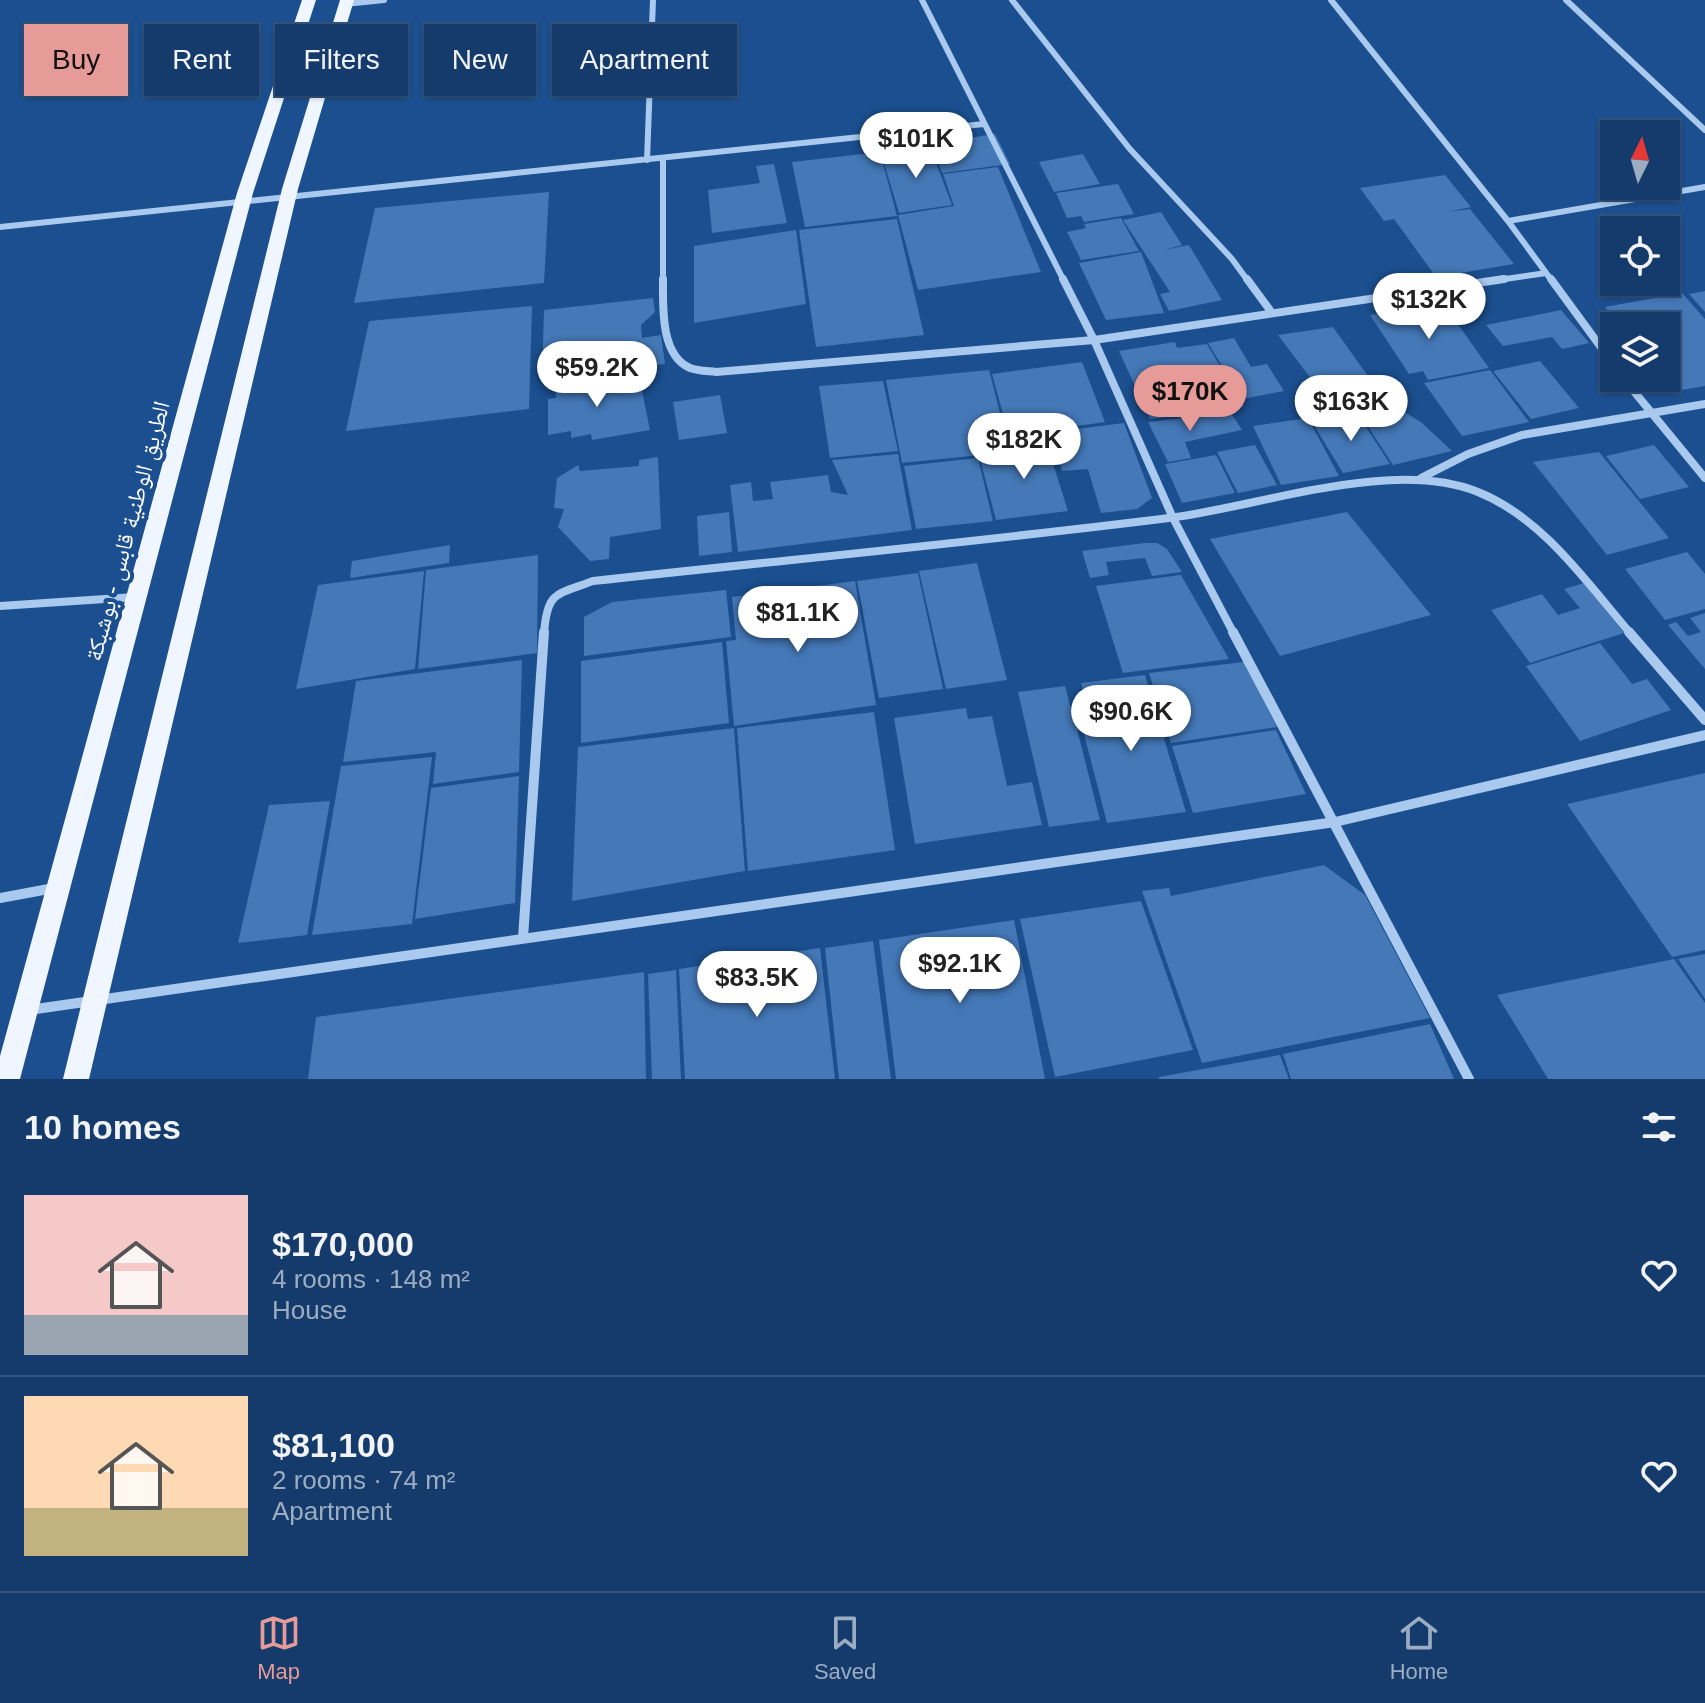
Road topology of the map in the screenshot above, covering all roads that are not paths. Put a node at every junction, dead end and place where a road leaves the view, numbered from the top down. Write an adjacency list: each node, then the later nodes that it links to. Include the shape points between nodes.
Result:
1 (309, 0): 15 (main road, الطريق الوطنية قابس - بوشبكة)
2 (384, 0): 8 (street)
3 (653, 0): 12 (street)
4 (922, 0): 9 (street)
5 (1012, 0): 19 (street, via 1129,148 1232,259)
6 (1331, 0): 16 (street)
7 (1566, 0): 10 (street)
8 (346, 2): 14 (main road)
9 (984, 124): 11 (street); 20 (street)
10 (1705, 130)
11 (663, 158): 12 (street); 20 (street, via 663,326 679,361 692,369 716,372)
12 (647, 160): 14 (street)
13 (1705, 187): 16 (street)
14 (288, 198): 15 (street); 36 (main road)
15 (242, 204): 17 (street); 28 (main road, الطريق الوطنية قابس - بوشبكة)
16 (1508, 221): 18 (street)
17 (0, 227)
18 (1546, 273): 19 (street); 21 (street)
19 (1272, 313): 20 (street)
20 (1094, 340): 27 (street)
21 (1600, 346)
22 (1634, 392): 24 (street)
23 (1705, 404): 24 (street)
24 (1649, 412): 25 (street); 26 (street, via 1522,435)
25 (1705, 478)
26 (1420, 479): 27 (street, via 1365,483); 30 (street, via 1477,491 1523,518 1551,542)
27 (1173, 518): 32 (street); 35 (street, via 593,581 556,595 546,608)
28 (137, 597): 29 (street); 33 (main road, الطريق الوطنية قابس - بوشبكة)
29 (0, 606)
30 (1705, 720)
31 (1705, 735): 32 (street)
32 (1335, 822): 35 (street); 40 (street)
33 (59, 887): 34 (street); 37 (main road, الطريق الوطنية قابس - بوشبكة)
34 (0, 898)
35 (523, 938): 36 (street)
36 (95, 999): 37 (street); 39 (main road)
37 (25, 1010): 38 (main road, الطريق الوطنية قابس - بوشبكة)
38 (7, 1079)
39 (76, 1079)
40 (1469, 1079)

